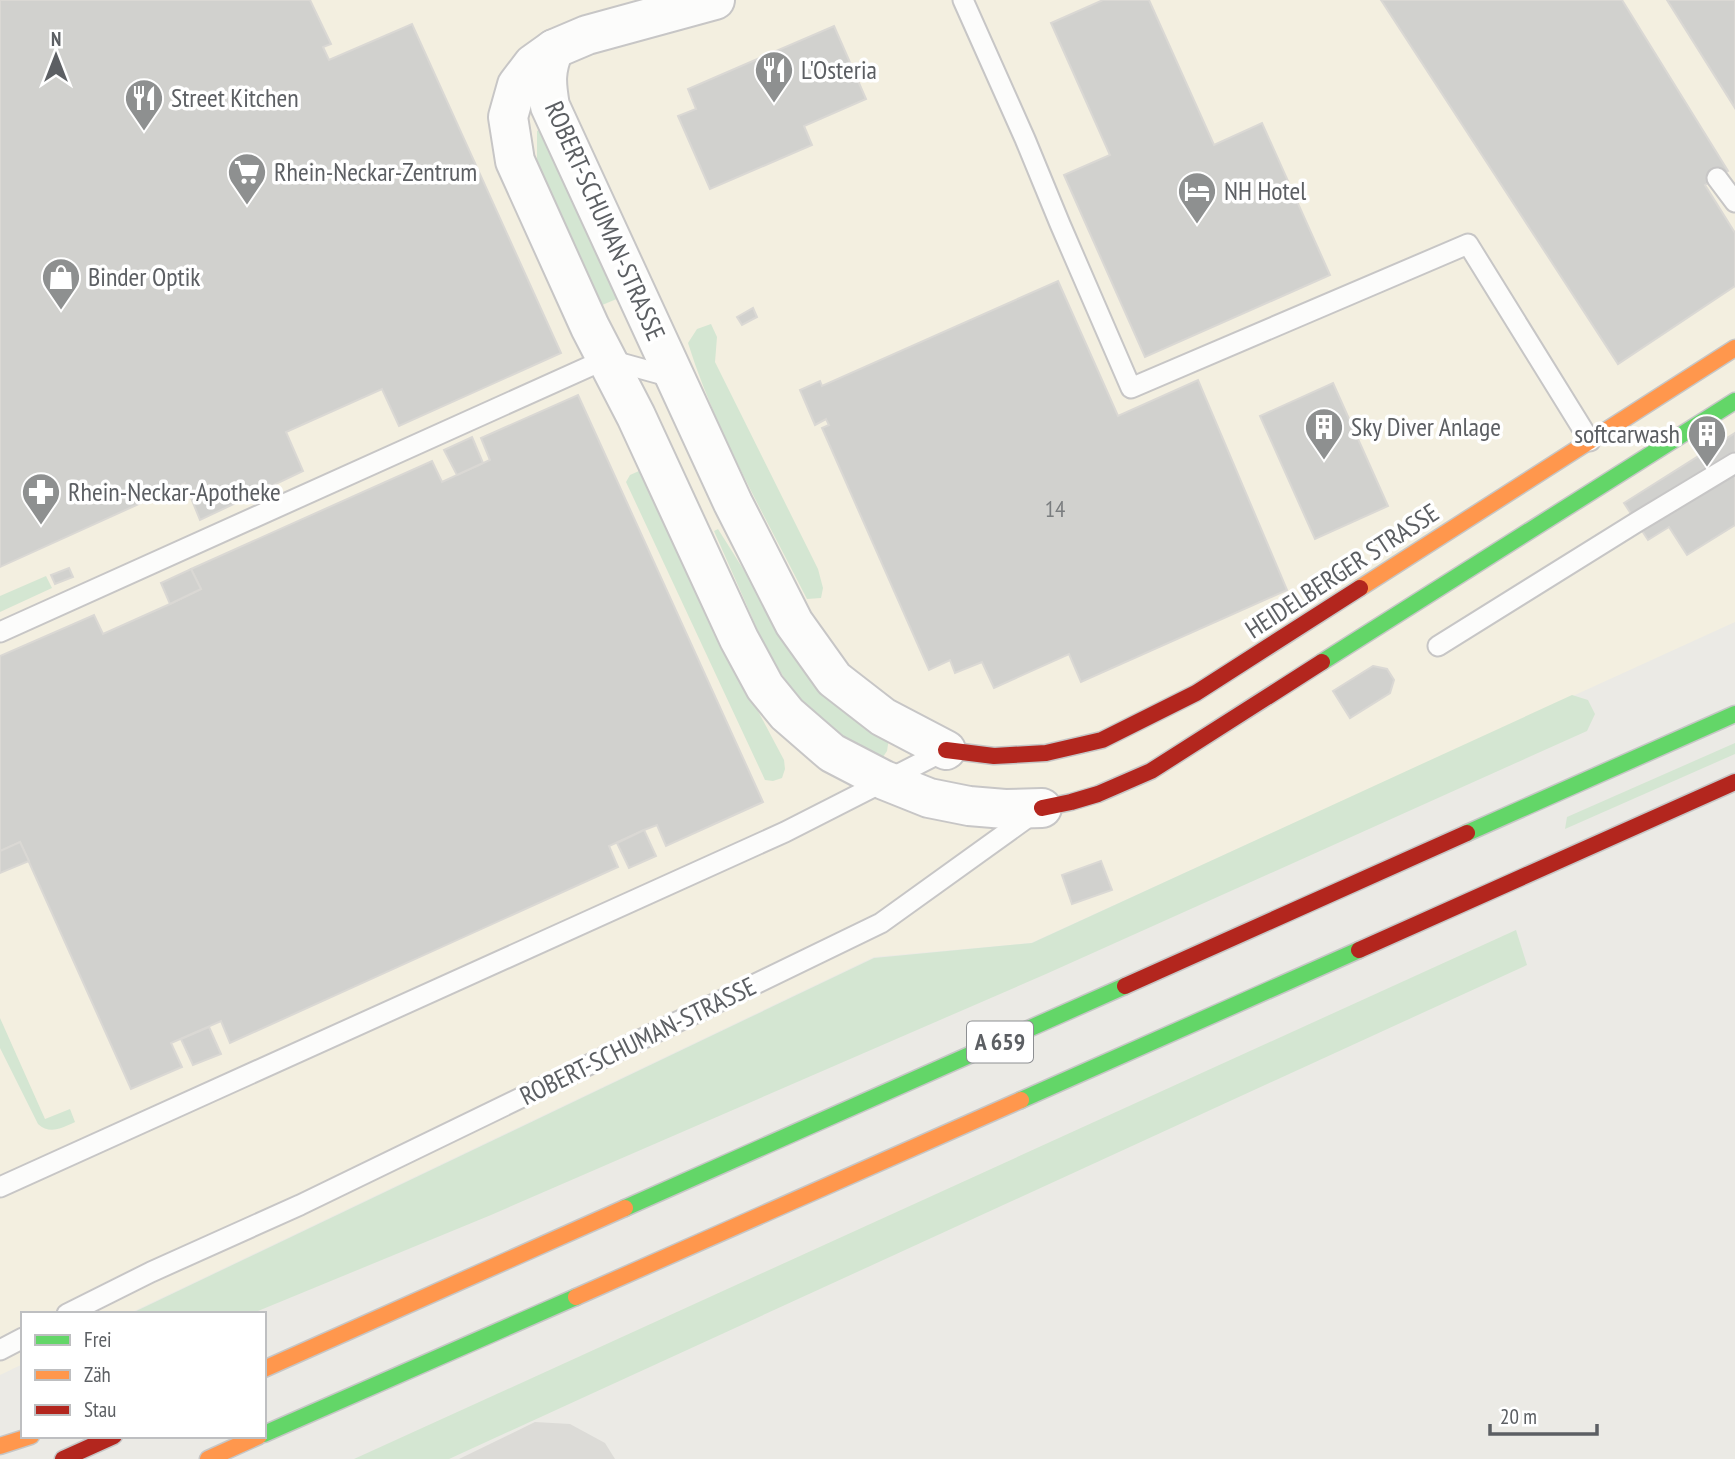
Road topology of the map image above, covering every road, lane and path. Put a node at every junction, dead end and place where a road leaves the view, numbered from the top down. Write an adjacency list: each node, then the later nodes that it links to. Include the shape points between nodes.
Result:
1 (715, 0): 3 (street, via 587,35)
2 (963, 0): 10 (lane, via 1131,388 1468,244)
3 (554, 49): 7 (street, ROBERT-SCHUMAN-STRASSE, via 533,64 517,85 508,117 515,161); 8 (street, ROBERT-SCHUMAN-STRASSE, via 546,81 550,106)
4 (1717, 178): 5 (lane)
5 (1735, 202)
6 (1735, 348): 10 (main road, HEIDELBERGER STRASSE)
7 (606, 359): 8 (lane); 12 (lane); 16 (street, ROBERT-SCHUMAN-STRASSE, via 765,687 787,714 832,753)
8 (676, 378): 15 (street, ROBERT-SCHUMAN-STRASSE, via 794,623 826,668 883,716)
9 (1735, 401): 18 (main road, via 1151,771 1089,797)
10 (1590, 441): 15 (main road, HEIDELBERGER STRASSE, via 1196,693 1102,740 1046,753 994,755)
11 (1735, 463): 13 (lane)
12 (0, 632)
13 (1438, 646)
14 (1735, 714): 23 (main road, A 659)
15 (946, 750): 16 (lane)
16 (884, 780): 18 (street, ROBERT-SCHUMAN-STRASSE, via 929,798 969,806); 19 (lane, via 785,832)
17 (1735, 782): 24 (main road, A 659)
18 (1042, 807): 20 (lane, ROBERT-SCHUMAN-STRASSE, via 881,923)
19 (0, 1187)
20 (71, 1312)
21 (21, 1339): 22 (lane)
22 (0, 1350)
23 (266, 1368)
24 (266, 1433)
25 (25, 1438): 28 (main road)
26 (110, 1438): 29 (main road)
27 (255, 1438): 30 (main road)
28 (0, 1446)
29 (63, 1459)
30 (208, 1459)

